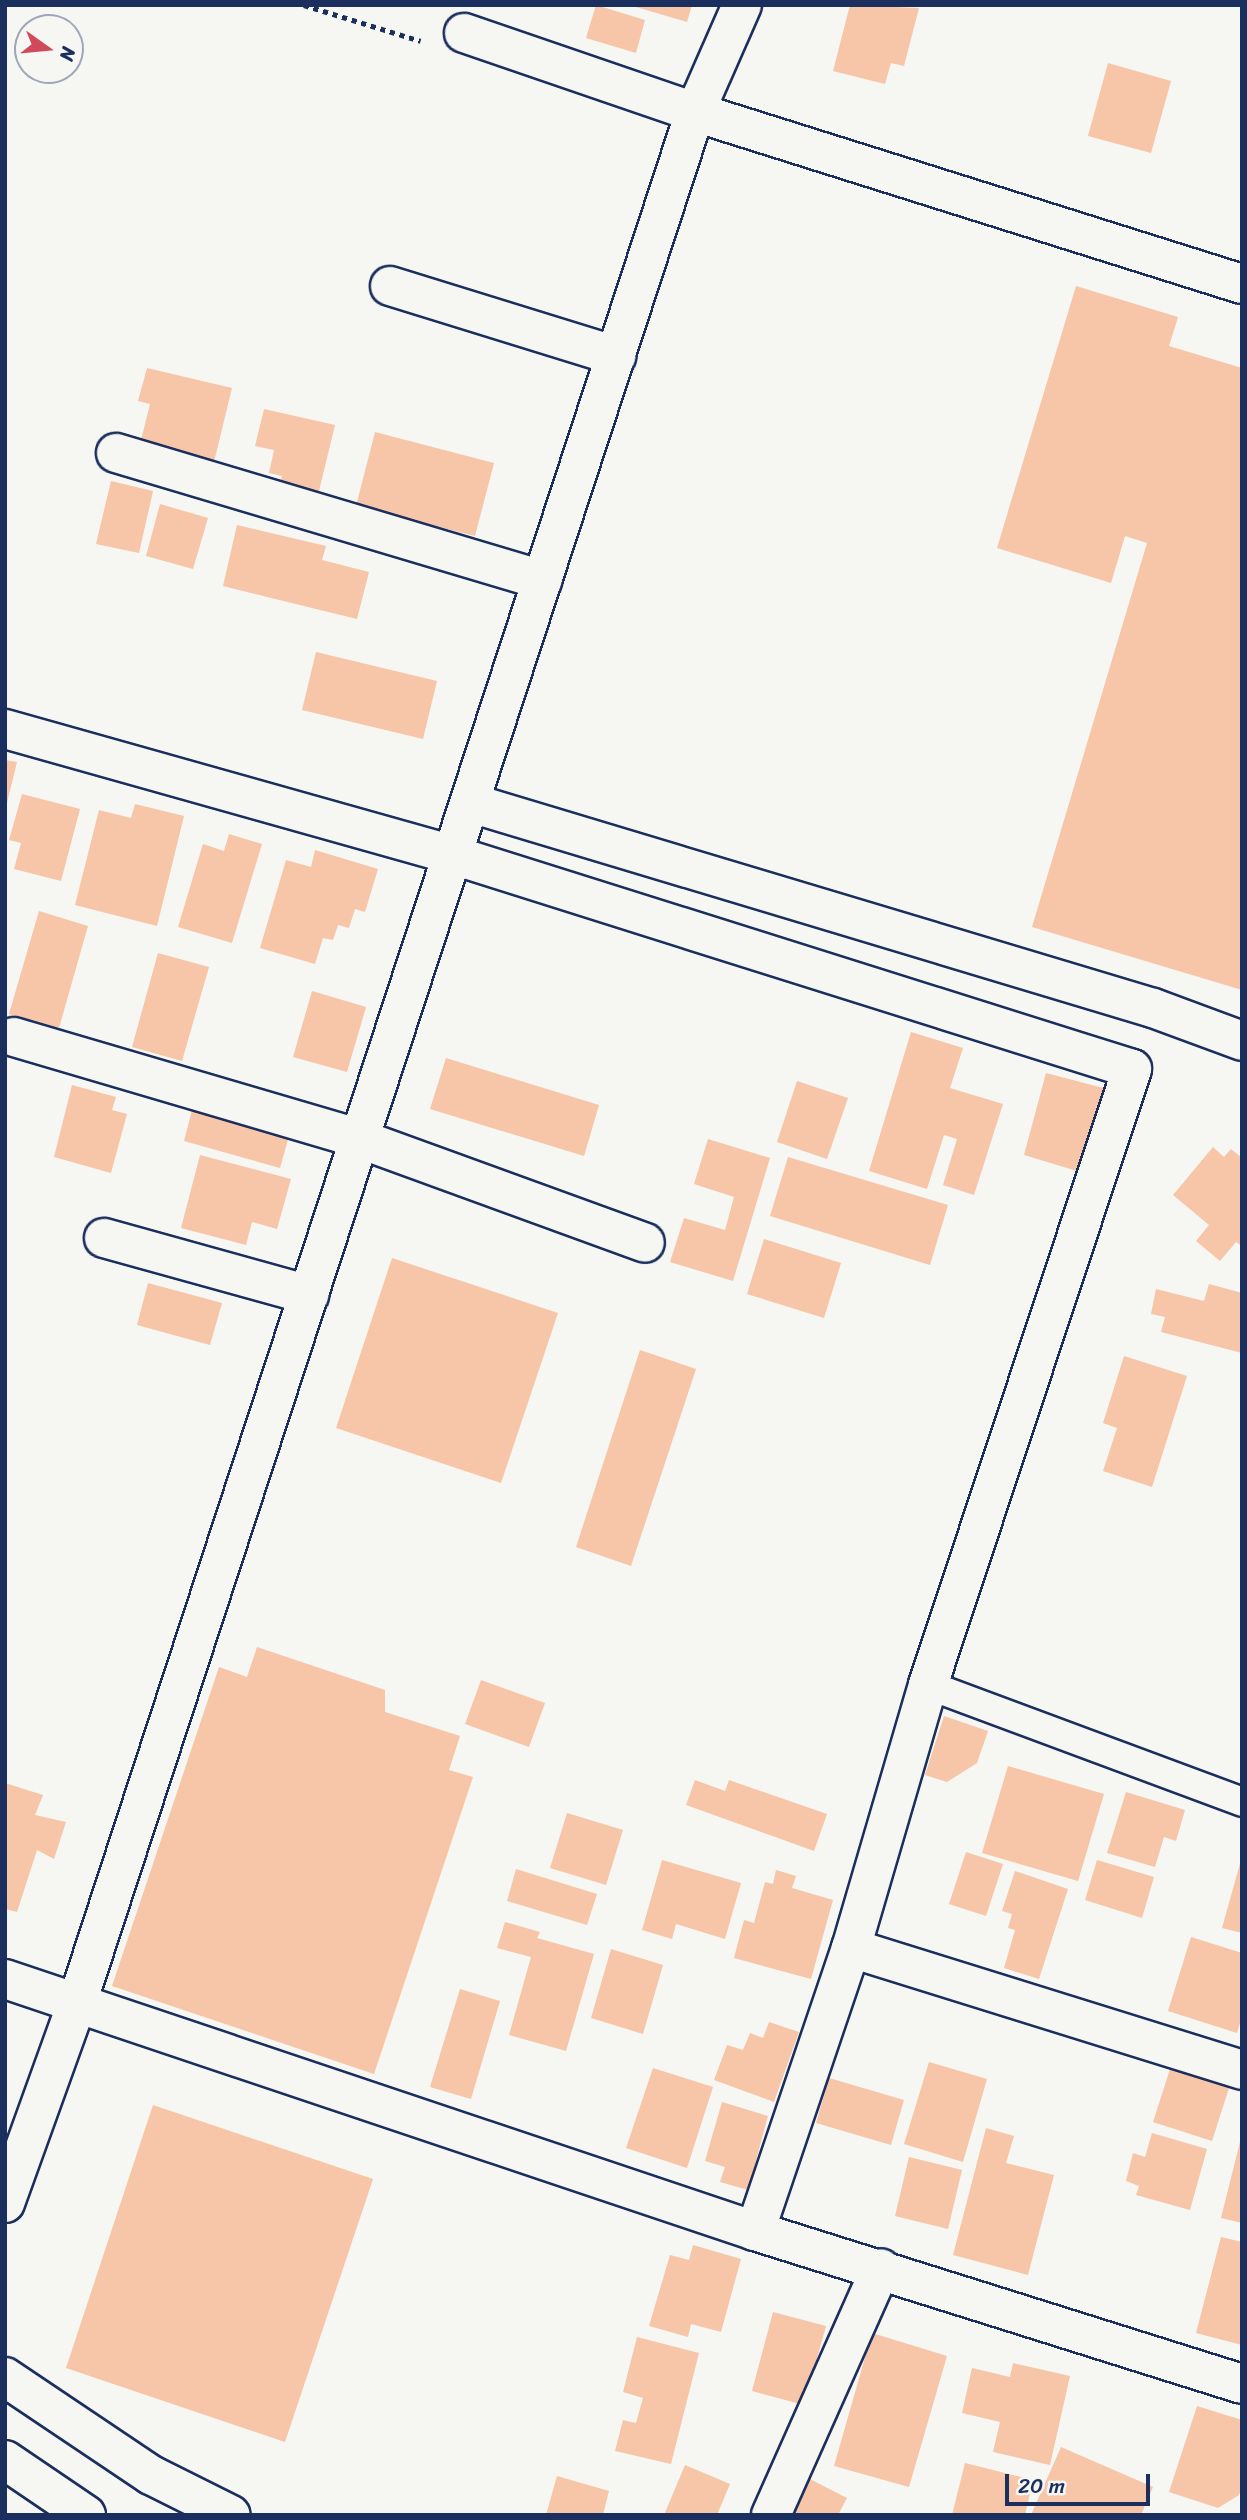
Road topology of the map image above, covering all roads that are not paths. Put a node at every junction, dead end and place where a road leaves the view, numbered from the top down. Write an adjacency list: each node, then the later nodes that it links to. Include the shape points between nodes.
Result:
1 (742, 5): 3 (street)
2 (464, 33): 3 (street)
3 (695, 112): 4 (street); 6 (street)
4 (1242, 284)
5 (390, 286): 6 (street)
6 (616, 356): 8 (street)
7 (116, 453): 8 (street)
8 (543, 580): 10 (street)
9 (5, 729): 11 (street)
10 (471, 803): 11 (street); 13 (street, via 1153,1008)
11 (453, 855): 14 (street); 18 (street, via 1132,1069)
12 (14, 1037): 14 (street)
13 (1242, 1041)
14 (360, 1139): 16 (street); 17 (street)
15 (104, 1238): 17 (street)
16 (645, 1243)
17 (309, 1295): 22 (street)
18 (928, 1685): 19 (lane); 20 (street)
19 (1242, 1802)
20 (851, 1948): 23 (street); 25 (street)
21 (5, 1979): 22 (street)
22 (77, 2003): 24 (street); 25 (street)
23 (1242, 2070)
24 (5, 2203)
25 (755, 2231): 26 (street)
26 (881, 2268): 28 (street); 32 (street)
27 (5, 2377): 31 (street, via 151,2475)
28 (1242, 2384)
29 (5, 2460): 30 (street)
30 (86, 2515)
31 (231, 2515)
32 (771, 2515)

